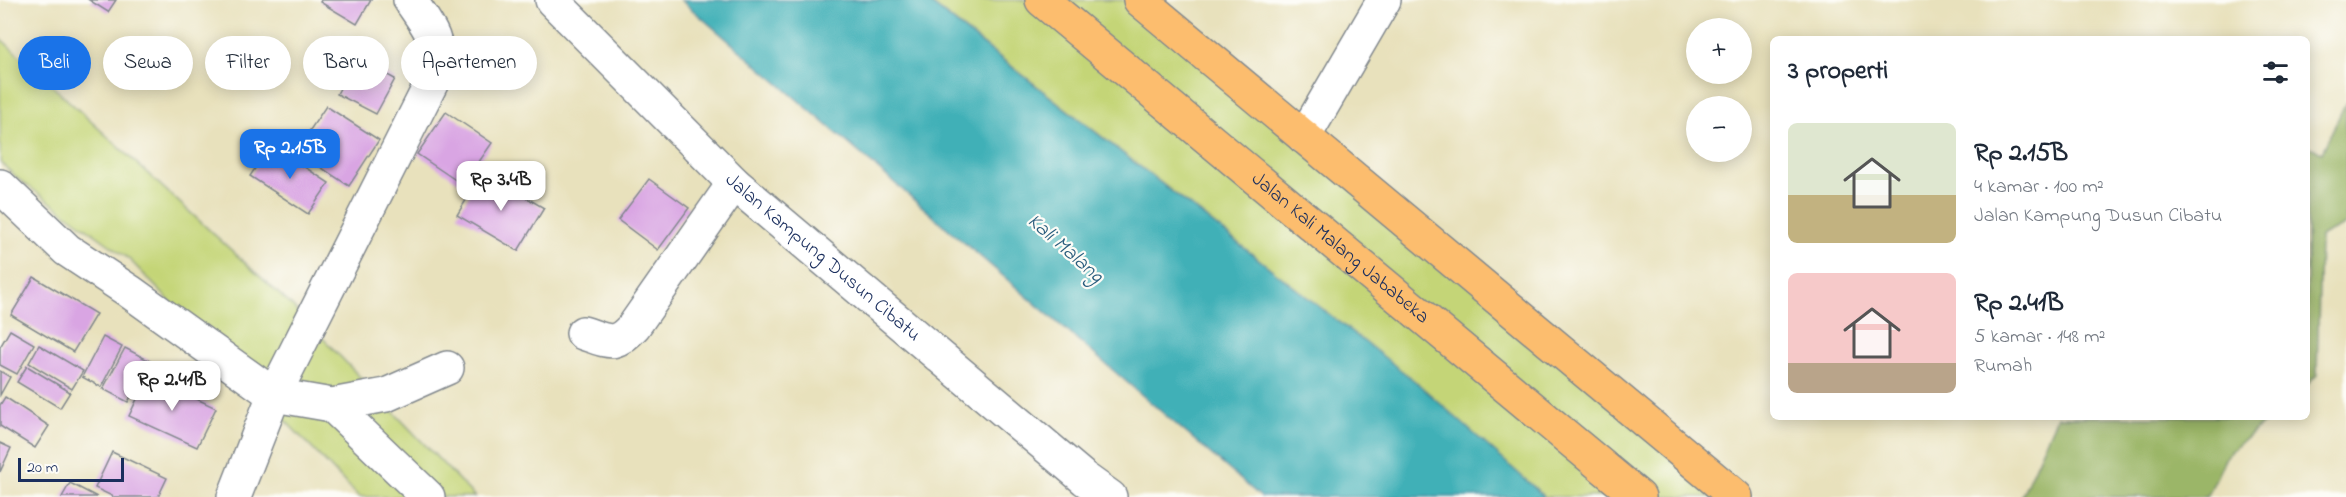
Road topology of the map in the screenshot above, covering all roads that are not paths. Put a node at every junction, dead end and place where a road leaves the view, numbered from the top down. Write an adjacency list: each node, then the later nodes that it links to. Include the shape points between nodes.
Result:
1 (410, 0): 11 (street, via 432,31 438,52 437,72)
2 (552, 0): 7 (street, Jalan Kampung Dusun Cibatu)
3 (1140, 0): 6 (main road)
4 (1384, 0): 6 (street)
5 (1058, 5): 16 (main road, Jalan Kali Malang Jababeka)
6 (1304, 137): 17 (main road)
7 (734, 183): 9 (street, via 622,340 613,343); 15 (street, Jalan Kampung Dusun Cibatu)
8 (0, 186): 11 (street, via 67,250)
9 (583, 333)
10 (447, 368): 12 (street, via 386,394)
11 (274, 395): 12 (street); 13 (street)
12 (332, 405): 14 (street)
13 (234, 497)
14 (428, 497)
15 (1110, 497)
16 (1639, 497)
17 (1736, 497)

